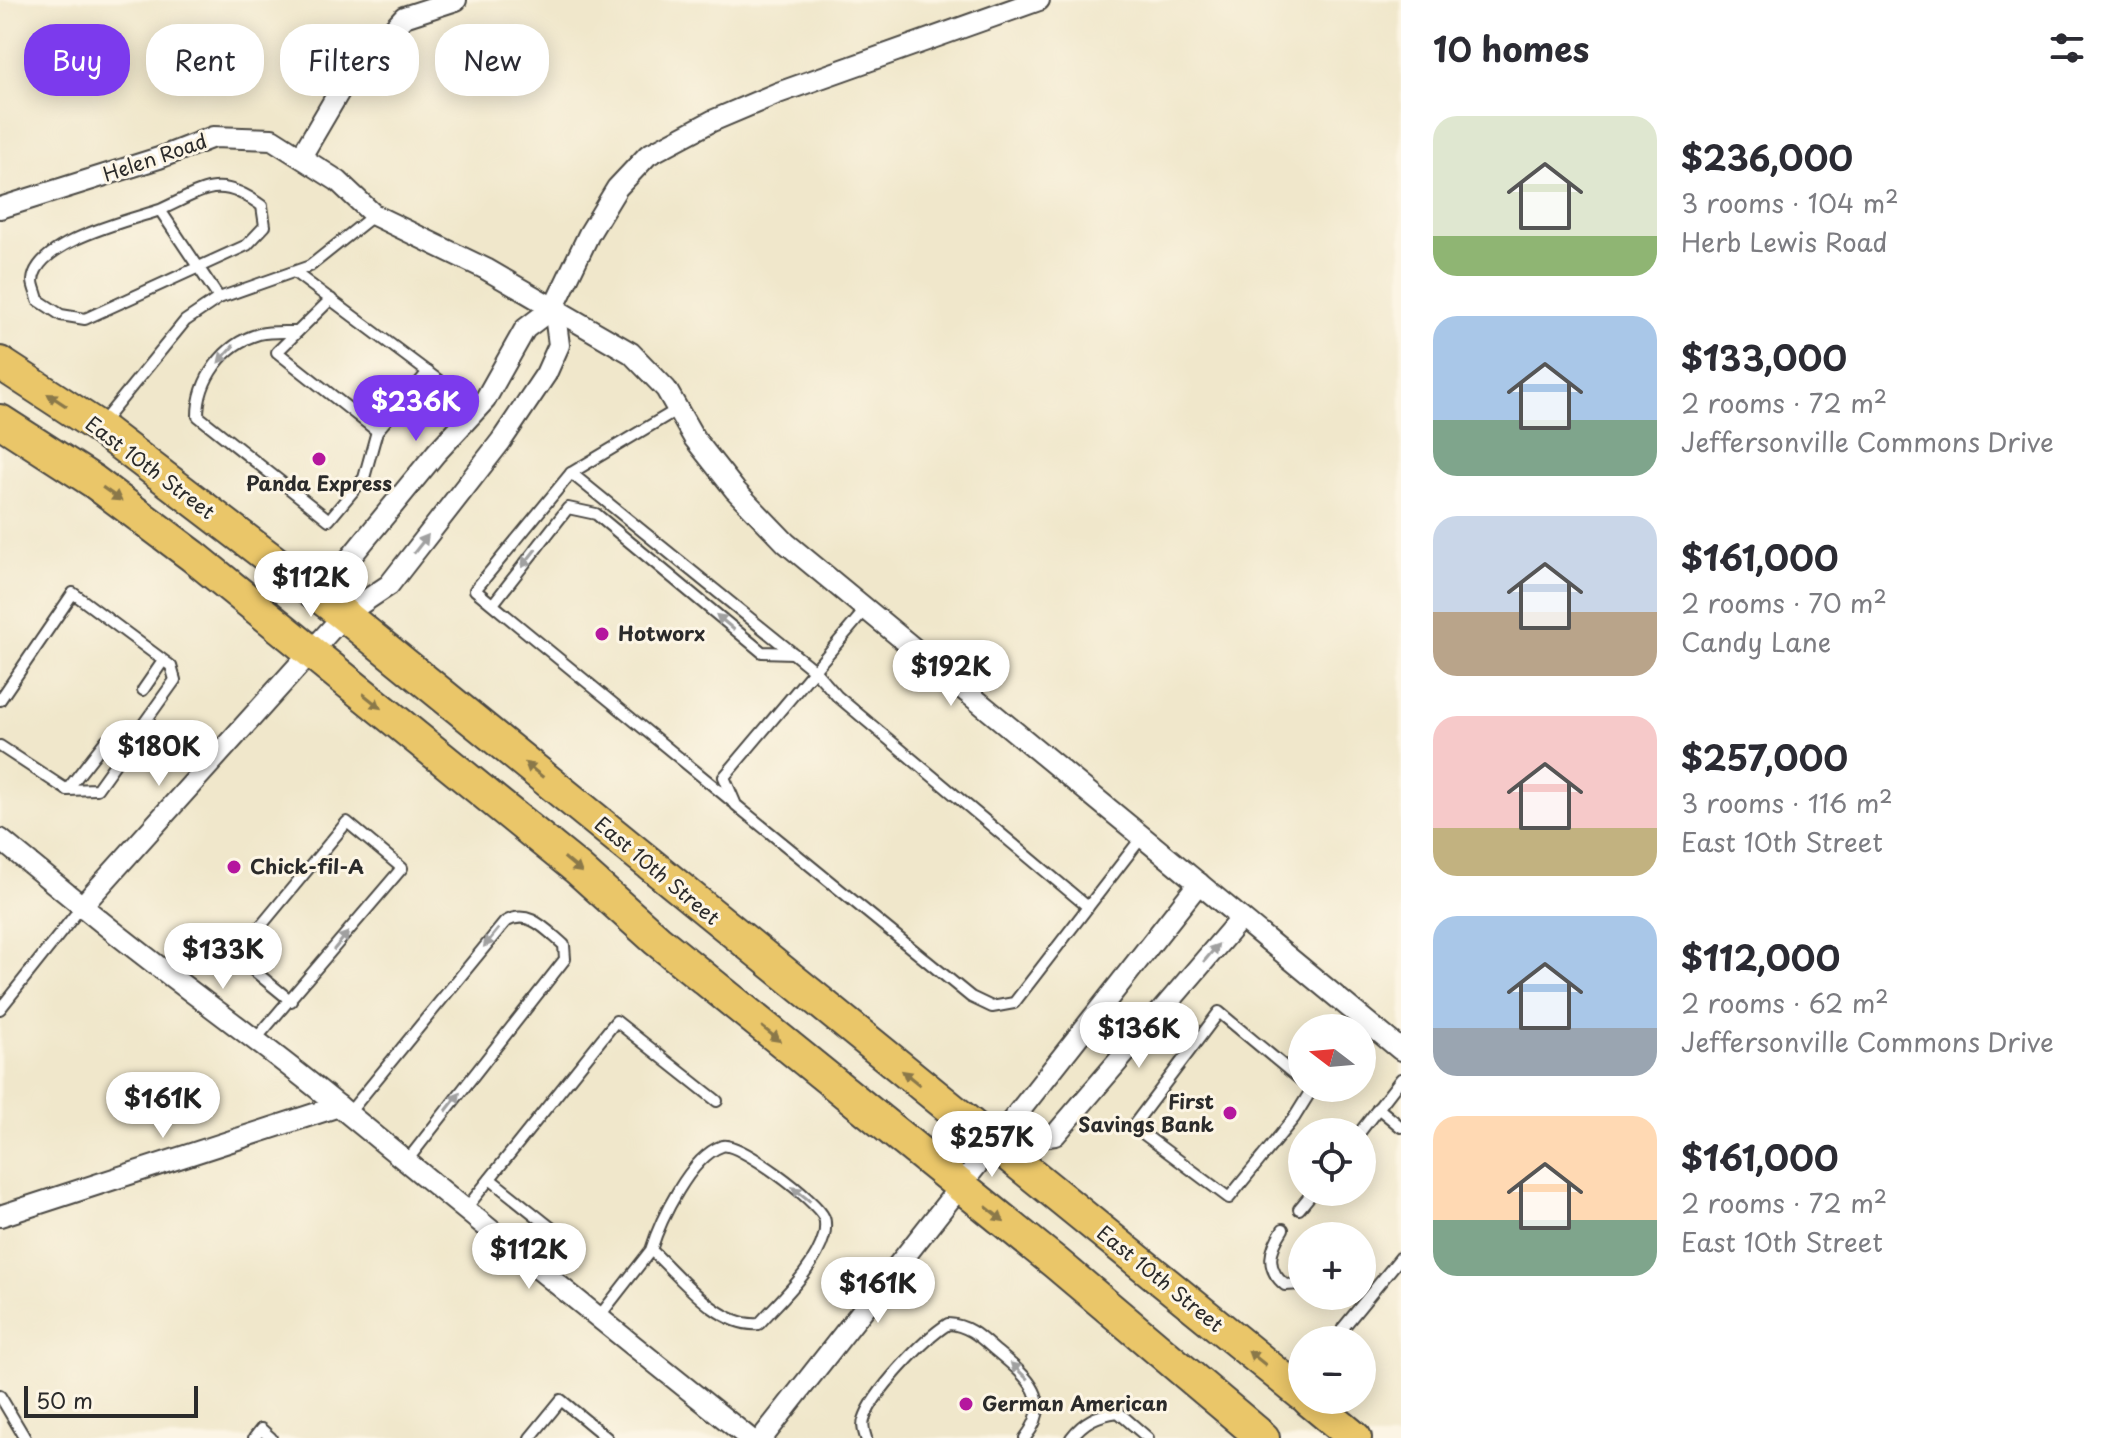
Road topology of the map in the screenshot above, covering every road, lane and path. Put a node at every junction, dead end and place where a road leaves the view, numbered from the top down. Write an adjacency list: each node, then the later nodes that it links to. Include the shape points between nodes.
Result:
1 (456, 0): 3 (street)
2 (1039, 0): 12 (street, via 778,93 648,155 617,188)
3 (401, 8): 4 (street, via 346,80)
4 (302, 155): 5 (street, Helen Road, via 272,139 213,137); 7 (street, Helen Road)
5 (0, 208)
6 (160, 210): 8 (lane); 8 (lane, via 214,186 243,192 262,206 265,226 247,245); 8 (lane, via 70,241 39,266 33,281 38,300 61,315 85,319)
7 (374, 215): 9 (lane, via 310,266); 12 (street, Helen Road)
8 (201, 268): 10 (lane)
9 (294, 272): 10 (lane); 11 (lane)
10 (219, 298): 19 (lane, via 185,321)
11 (331, 299): 13 (lane); 15 (lane)
12 (554, 307): 16 (street, via 525,329); 17 (street, Helen Road, via 631,353); 24 (street, one-way to 12, via 389,585 501,441 559,345)
13 (297, 332): 20 (lane, via 277,352); 20 (lane, one-way to 20, via 261,333 231,346 198,395 198,416 329,520 364,478)
14 (0, 363): 19 (main road, East 10th Street, one-way to 14)
15 (428, 372): 16 (lane); 20 (lane)
16 (477, 409): 24 (street, via 350,558)
17 (678, 409): 21 (lane); 23 (street, Helen Road, via 735,490 786,543)
18 (0, 421): 25 (main road, one-way to 25, via 129,505)
19 (98, 427): 24 (main road, East 10th Street)
20 (377, 431)
21 (571, 473): 22 (lane, via 475,590); 26 (lane)
22 (493, 604): 26 (lane, one-way to 22, via 762,652 596,514 568,508); 34 (lane)
23 (866, 609): 28 (lane); 35 (street, Helen Road)
24 (344, 615): 25 (street); 55 (main road, East 10th Street, one-way to 24)
25 (311, 651): 38 (street); 58 (main road, one-way to 58)
26 (793, 653): 28 (lane)
27 (163, 661): 29 (lane); 30 (lane, via 73,593); 33 (lane, via 171,666 175,680 97,789)
28 (815, 671): 34 (lane, via 724,777); 39 (lane, via 837,696)
29 (143, 690)
30 (0, 700)
31 (106, 740): 33 (lane)
32 (0, 746): 33 (lane)
33 (67, 790)
34 (736, 805): 39 (lane, via 971,997 992,1007 1014,1003)
35 (1142, 837): 37 (street, Helen Road); 39 (lane)
36 (0, 839): 38 (street)
37 (1199, 883): 40 (street, Helen Road); 55 (street)
38 (82, 906): 42 (lane); 45 (street)
39 (1088, 907)
40 (1241, 918): 43 (street, Helen Road); 55 (street, one-way to 40, via 1055,1135)
41 (291, 1001): 41 (lane, one-way to 41, via 402,868 347,822 236,956); 45 (lane)
42 (0, 1009)
43 (1350, 1014)
44 (1376, 1034): 46 (street, Helen Road)
45 (254, 1042): 52 (street)
46 (1401, 1050)
47 (1288, 1069): 50 (lane, via 1219,1012 1133,1126 1229,1198)
48 (1401, 1079): 51 (lane)
49 (717, 1101): 57 (lane, via 616,1021)
50 (1304, 1102)
51 (1378, 1108): 53 (lane); 54 (lane)
52 (344, 1110): 56 (street); 56 (lane, one-way to 52, via 565,959 564,945 532,919 522,916 505,922); 62 (street)
53 (1370, 1118)
54 (1401, 1127)
55 (993, 1144): 58 (street); 70 (main road, East 10th Street, one-way to 55)
56 (405, 1163): 61 (street)
57 (490, 1179): 61 (lane); 64 (lane)
58 (958, 1185): 79 (street); 84 (main road, one-way to 84)
59 (1301, 1206): 60 (lane)
60 (1299, 1209)
61 (464, 1211): 68 (street)
62 (0, 1216)
63 (1283, 1229): 67 (lane, via 1270,1261 1275,1277)
64 (574, 1246)
65 (651, 1250): 65 (lane, one-way to 65, via 720,1313 746,1325 759,1324 814,1258 825,1234 824,1218 753,1157 731,1145 719,1147 666,1210); 68 (lane)
66 (1401, 1257): 69 (lane)
67 (1288, 1285)
68 (598, 1318): 73 (street)
69 (1345, 1326)
70 (1288, 1383)
71 (0, 1396): 74 (lane)
72 (1326, 1414): 85 (main road)
73 (737, 1434)
74 (25, 1438)
75 (254, 1438): 76 (lane, via 261,1429)
76 (271, 1438)
77 (530, 1438): 78 (lane, via 561,1400)
78 (607, 1438)
79 (762, 1438)
80 (866, 1438): 81 (lane, one-way to 80, via 1037,1424 1039,1406 1032,1385 970,1329 948,1324 922,1345 874,1402 863,1420)
81 (1025, 1438)
82 (1071, 1438): 83 (lane, via 1098,1415 1118,1412)
83 (1148, 1438)
84 (1263, 1438)
85 (1355, 1438)

